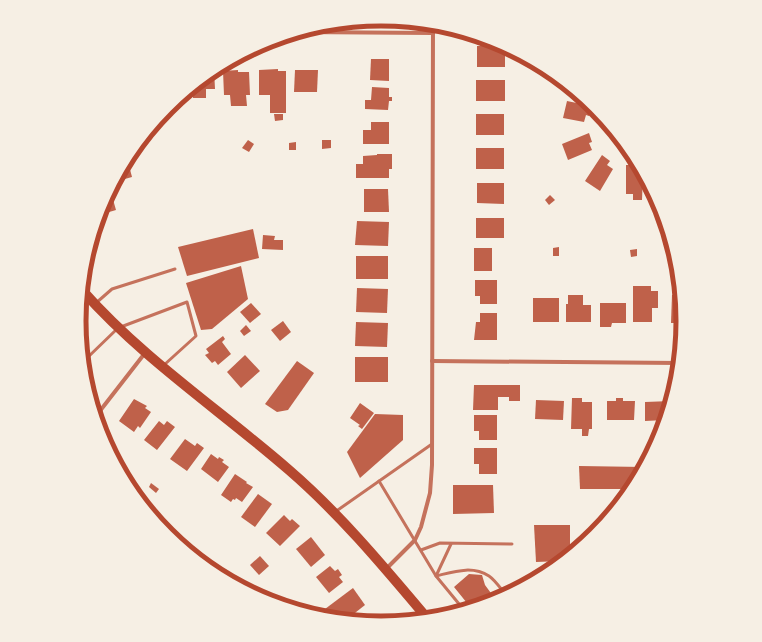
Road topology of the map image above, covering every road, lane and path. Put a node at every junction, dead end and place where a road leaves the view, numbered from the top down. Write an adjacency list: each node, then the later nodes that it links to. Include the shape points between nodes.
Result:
1 (322, 32): 2 (street)
2 (433, 33): 9 (street)
3 (175, 269): 5 (lane, via 112,290)
4 (87, 298): 5 (main road)
5 (95, 304): 6 (main road)
6 (118, 328): 7 (main road); 8 (lane); 11 (lane, via 187,302 196,336)
7 (145, 353): 11 (main road); 12 (street)
8 (89, 356)
9 (432, 361): 10 (street); 13 (street)
10 (673, 363)
11 (162, 367): 15 (main road, via 289,470)
12 (100, 411)
13 (432, 444): 14 (lane); 16 (street, via 430,493)
14 (379, 481): 15 (lane); 16 (lane)
15 (334, 513): 20 (main road)
16 (415, 540): 19 (lane); 20 (street)
17 (451, 544): 18 (lane); 19 (lane, via 440,543); 21 (lane)
18 (512, 544)
19 (421, 550): 21 (lane)
20 (386, 570): 24 (main road)
21 (436, 576): 22 (lane, via 476,570 490,576); 23 (lane)
22 (502, 590)
23 (460, 605)
24 (422, 613)

